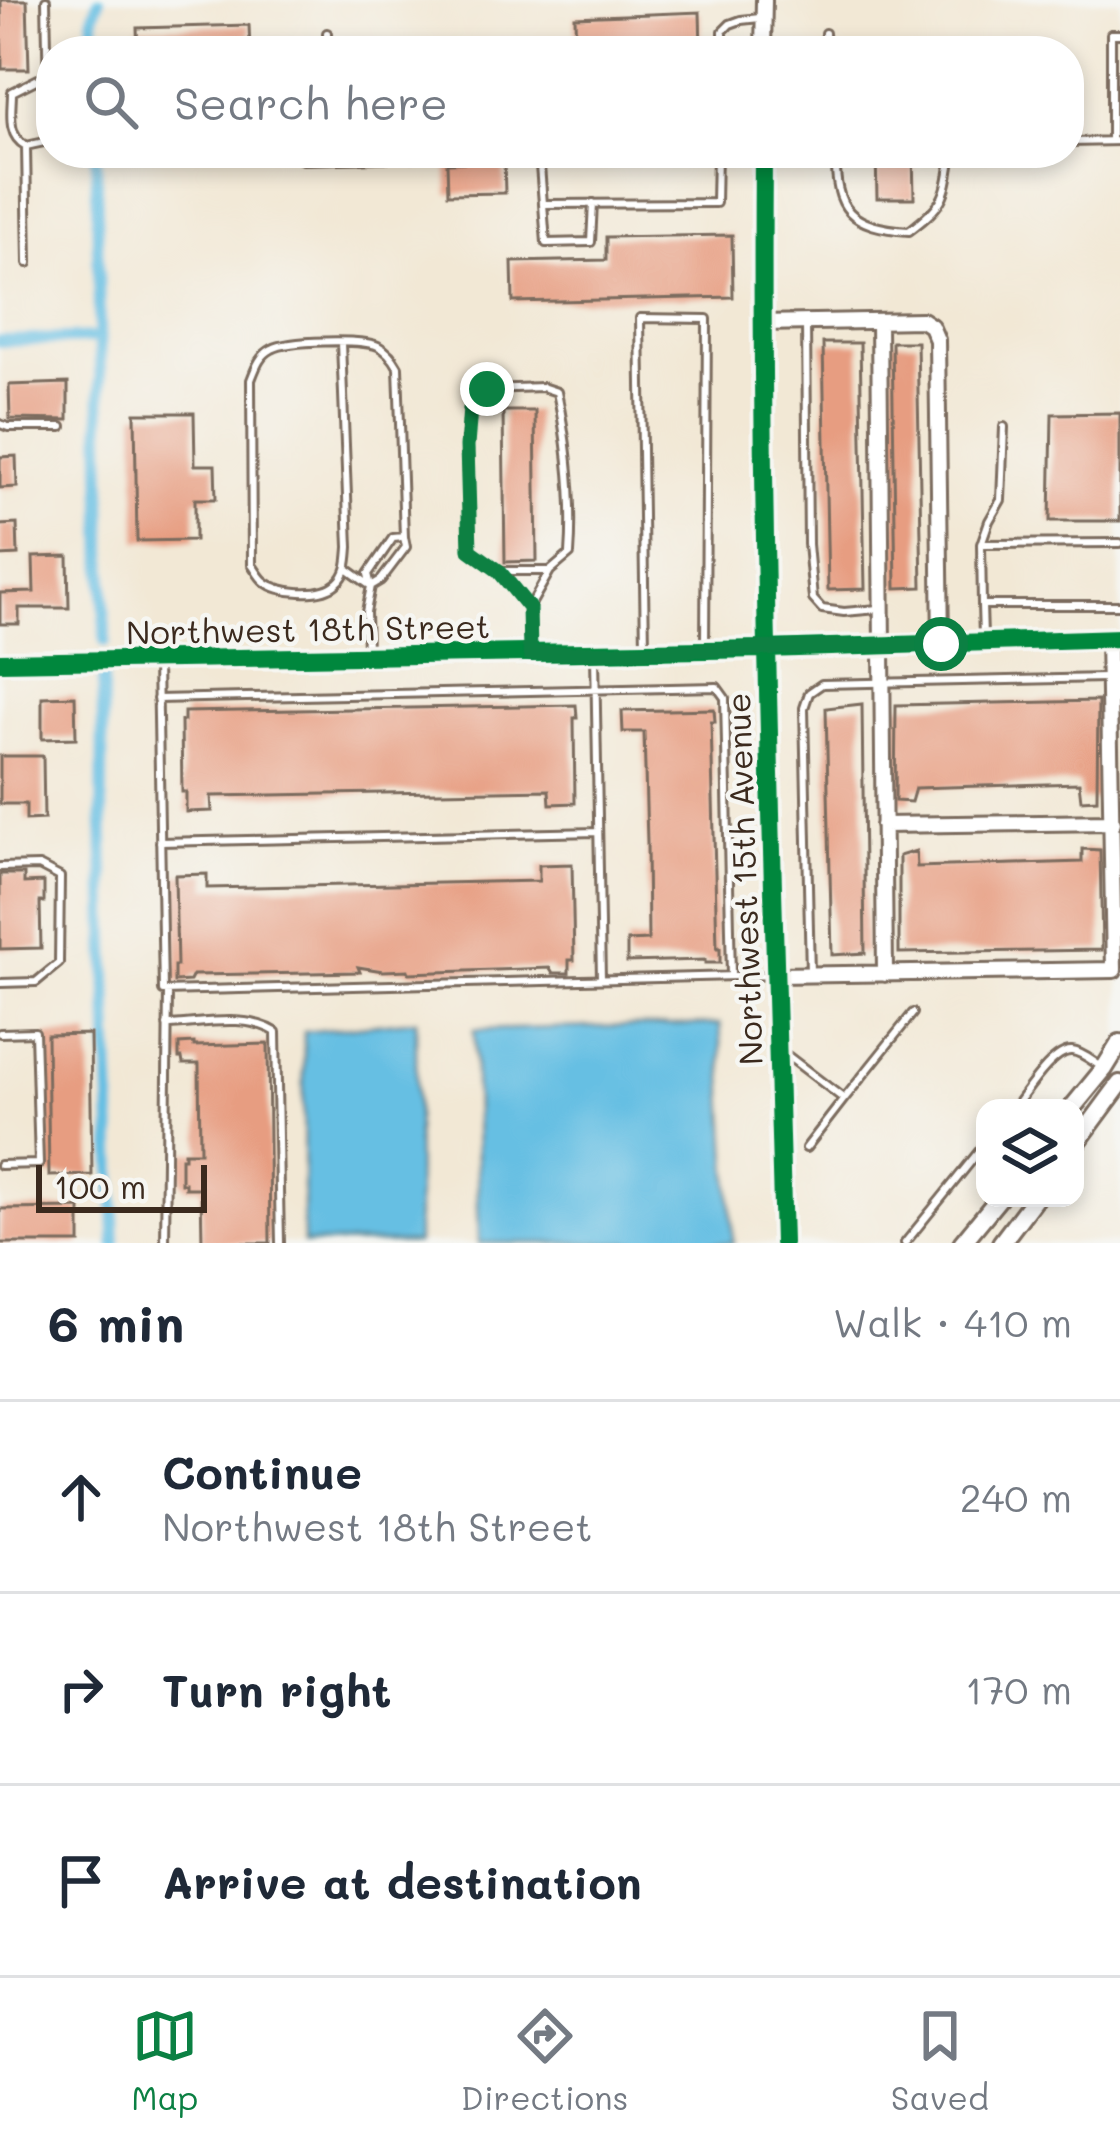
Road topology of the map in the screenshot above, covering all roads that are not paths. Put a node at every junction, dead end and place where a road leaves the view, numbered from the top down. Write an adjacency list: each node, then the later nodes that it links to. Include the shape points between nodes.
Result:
1 (46, 0): 7 (lane)
2 (764, 0): 3 (street)
3 (764, 17): 9 (lane, via 730,24); 10 (street)
4 (327, 33): 8 (lane)
5 (825, 33): 11 (lane)
6 (1120, 34): 13 (lane, via 1112,34)
7 (47, 36)
8 (327, 36)
9 (723, 36)
10 (764, 36)
11 (825, 36)
12 (36, 80): 16 (lane, via 12,92 13,135)
13 (1115, 141): 14 (lane)
14 (1084, 142)
15 (36, 144): 16 (lane)
16 (26, 146): 24 (lane)
17 (539, 168): 23 (lane)
18 (717, 168): 22 (lane, via 716,203)
19 (763, 168): 27 (street, Northwest 15th Avenue)
20 (837, 168): 21 (lane, via 838,197 854,215 909,232 935,212)
21 (950, 168)
22 (593, 203): 23 (lane); 23 (lane, via 591,242 547,243)
23 (543, 204)
24 (28, 262)
25 (879, 321): 26 (street); 42 (street); 45 (street, via 922,320 937,340)
26 (806, 322): 27 (street); 42 (lane, via 813,599 822,609)
27 (761, 323): 47 (street, Northwest 15th Avenue)
28 (341, 343): 32 (lane, via 375,344 398,367); 35 (lane); 35 (lane, via 285,344 258,362 251,380 252,565 266,584 287,590 322,591)
29 (0, 424): 30 (lane)
30 (62, 427)
31 (1004, 427): 34 (lane, via 1001,500)
32 (404, 537): 38 (lane, via 406,547); 38 (lane, via 377,557)
33 (1120, 543): 34 (lane)
34 (981, 544): 39 (lane)
35 (347, 569): 38 (lane)
36 (499, 571): 37 (lane); 37 (lane, via 470,550 470,409 487,389 542,387 557,392 572,519 570,554); 41 (lane)
37 (550, 572): 41 (lane)
38 (371, 586): 52 (lane)
39 (982, 605): 40 (lane); 44 (lane)
40 (1120, 605)
41 (529, 608): 51 (lane)
42 (881, 609): 46 (street)
43 (1114, 638): 44 (street, Northwest 18th Street); 55 (street)
44 (984, 643): 45 (street, Northwest 18th Street)
45 (941, 644): 46 (street, Northwest 18th Street)
46 (882, 646): 47 (street, Northwest 18th Street); 56 (street)
47 (766, 649): 48 (street, Northwest 18th Street); 65 (street, Northwest 15th Avenue)
48 (705, 650): 49 (street, Northwest 18th Street); 49 (lane, via 707,319 640,318)
49 (645, 651): 50 (street, Northwest 18th Street)
50 (596, 652): 51 (street, Northwest 18th Street); 57 (lane)
51 (530, 654): 52 (street, Northwest 18th Street)
52 (368, 657): 53 (street, Northwest 18th Street)
53 (157, 660): 54 (street, Northwest 18th Street); 58 (lane)
54 (0, 662)
55 (1109, 678): 56 (lane); 59 (street)
56 (882, 684): 60 (street); 66 (lane, via 822,684 805,700)
57 (596, 689): 58 (lane); 61 (lane); 67 (lane, via 711,686 724,695)
58 (158, 699): 62 (lane)
59 (1113, 822): 60 (street); 64 (street, via 1114,970)
60 (883, 825): 64 (street)
61 (598, 832): 62 (lane); 68 (lane)
62 (160, 842): 70 (lane)
63 (0, 867): 69 (lane, via 39,866 60,878 59,963 36,982)
64 (885, 974): 66 (street)
65 (776, 975): 66 (street); 67 (lane); 75 (street, Northwest 15th Avenue)
66 (810, 975)
67 (731, 976): 68 (lane)
68 (601, 980): 70 (lane)
69 (0, 982)
70 (168, 991): 72 (lane)
71 (913, 1013): 78 (lane)
72 (167, 1025): 88 (lane); 89 (lane, via 248,1022 276,1032)
73 (0, 1034): 84 (lane, via 35,1032 39,1164)
74 (1120, 1043): 76 (street)
75 (778, 1048): 78 (lane); 90 (street, Northwest 15th Avenue)
76 (1104, 1069): 79 (lane, via 1065,1051); 80 (street)
77 (1120, 1084): 81 (street)
78 (844, 1099): 82 (lane)
79 (1021, 1099)
80 (1079, 1099)
81 (1084, 1133)
82 (806, 1148)
83 (976, 1155): 91 (lane)
84 (0, 1165)
85 (991, 1207): 87 (street)
86 (1028, 1207): 92 (street)
87 (962, 1240)
88 (165, 1243)
89 (280, 1243)
90 (784, 1243)
91 (905, 1243)
92 (1001, 1243)

